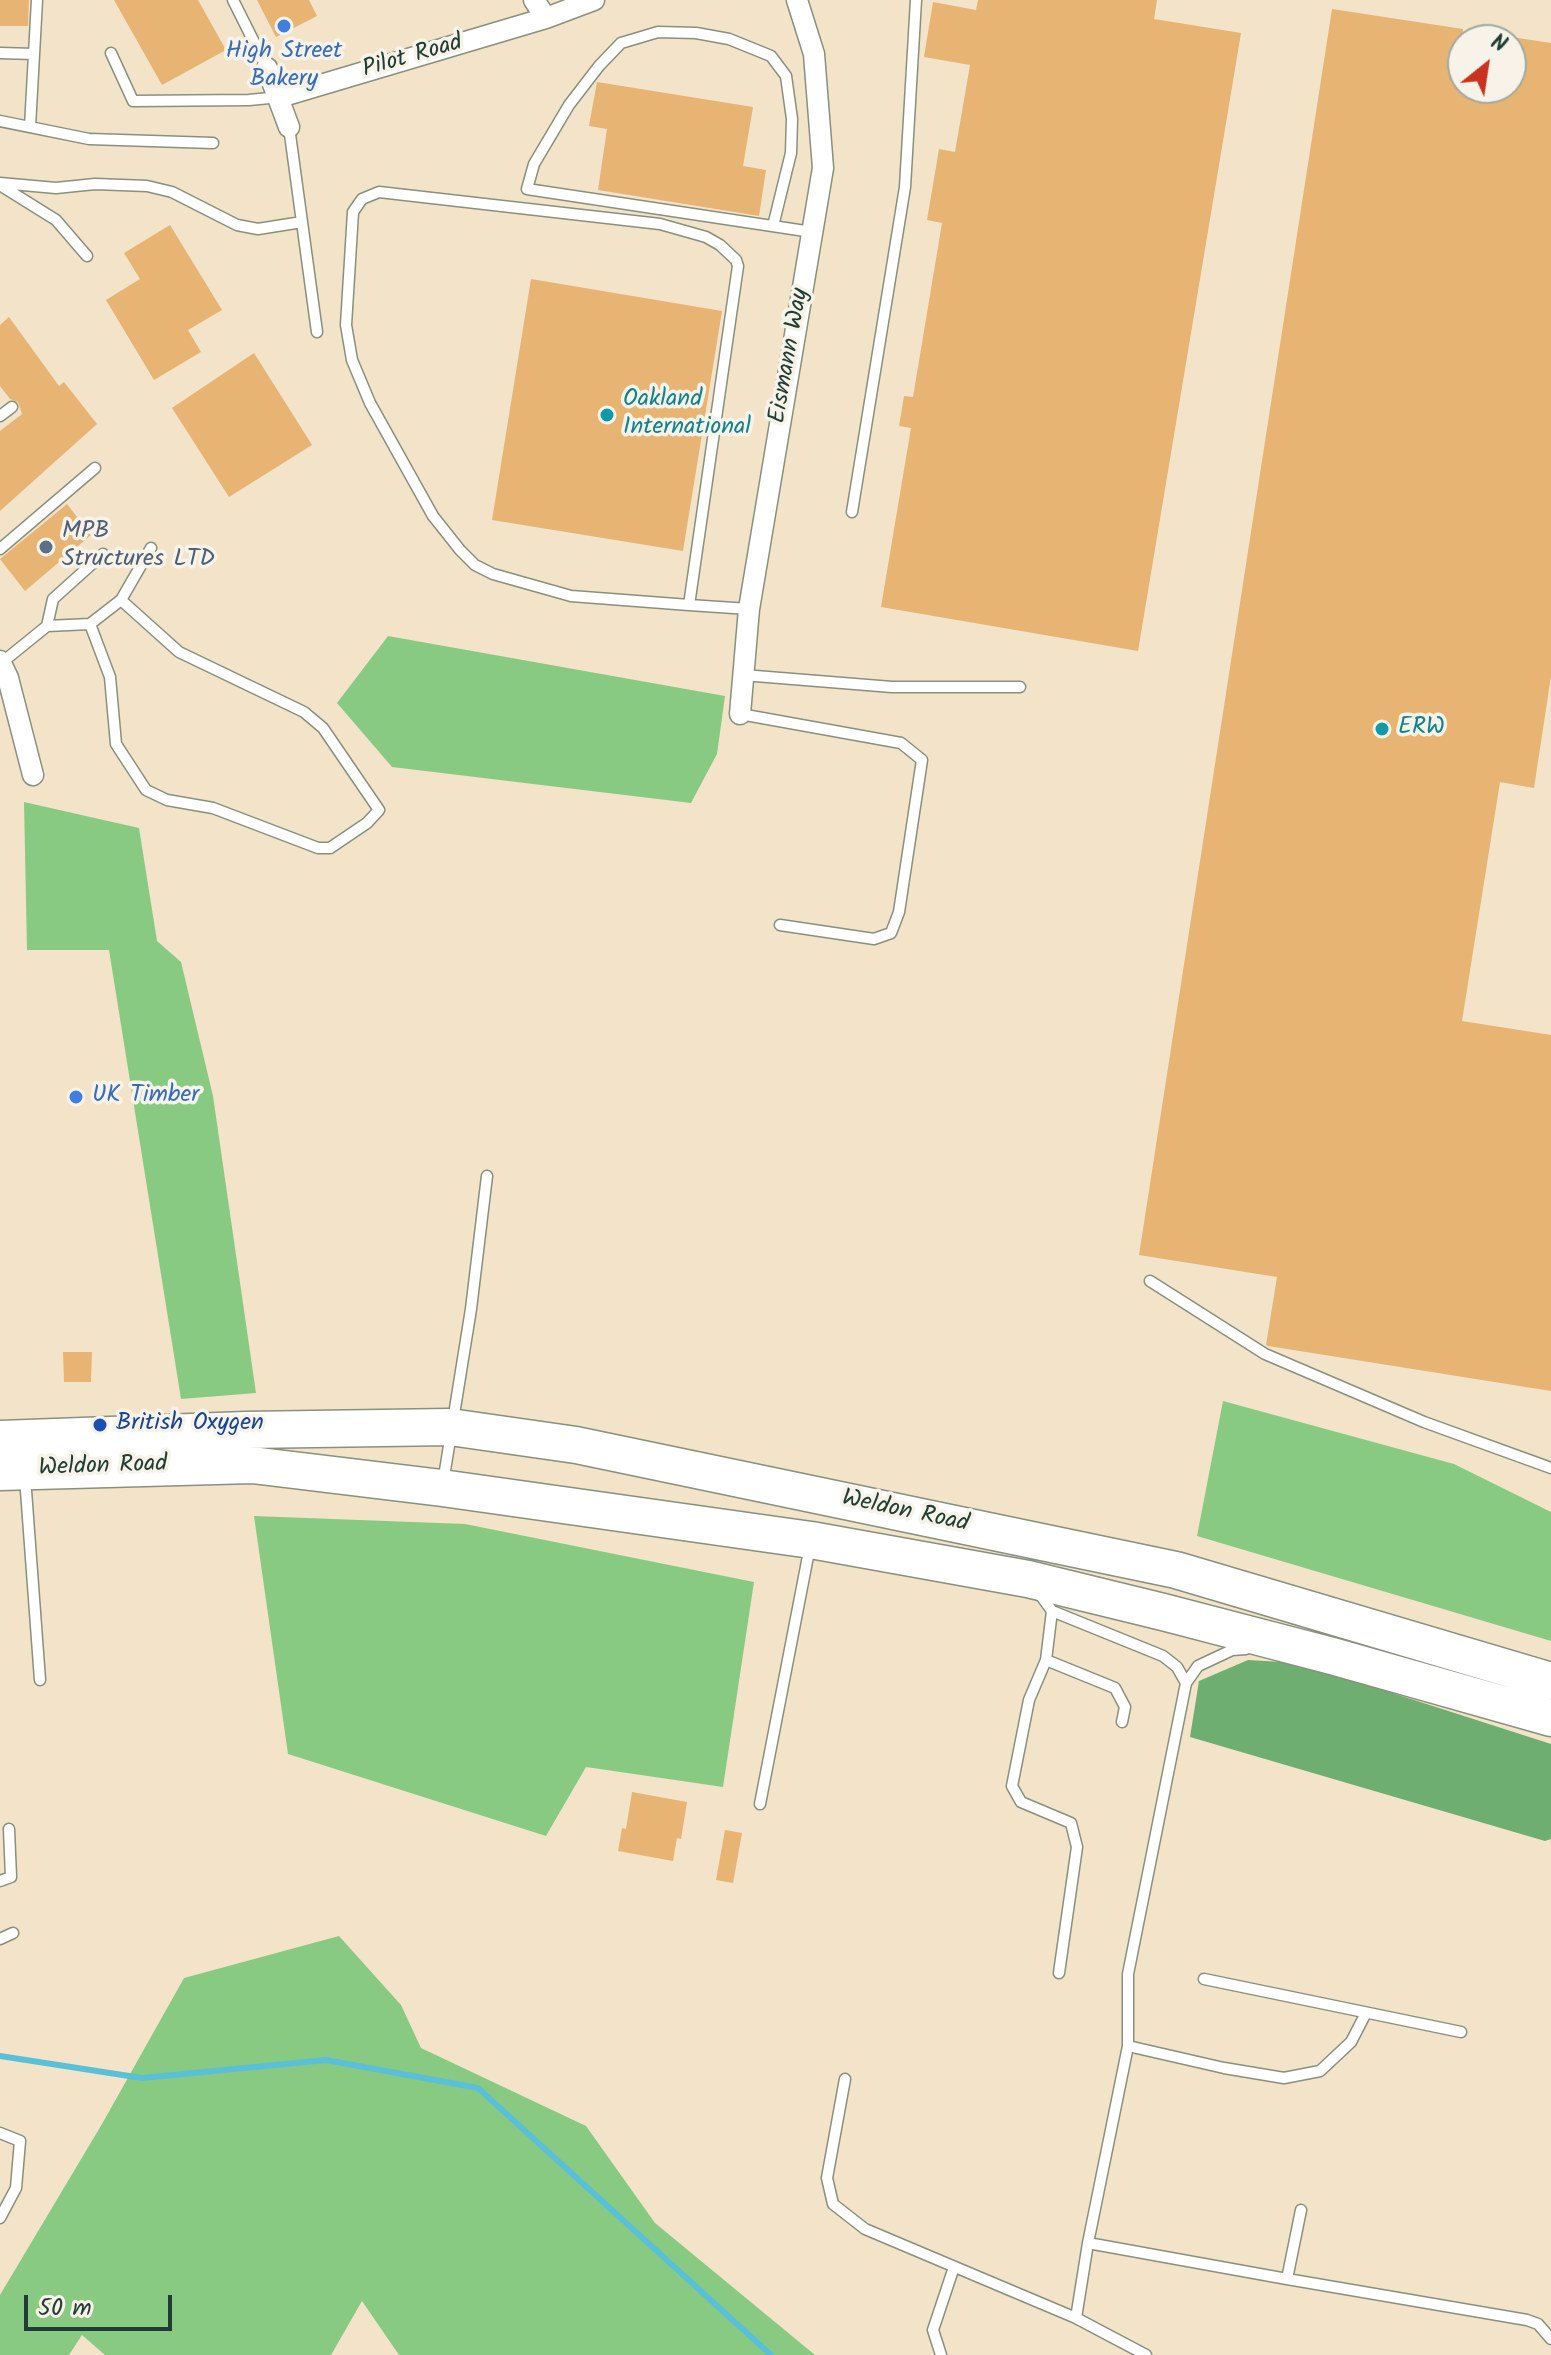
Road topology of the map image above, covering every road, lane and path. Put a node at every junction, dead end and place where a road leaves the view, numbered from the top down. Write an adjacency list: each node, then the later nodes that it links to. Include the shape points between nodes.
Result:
1 (37, 0): 10 (lane)
2 (233, 0): 11 (lane)
3 (534, 0): 7 (street)
4 (594, 0): 7 (street, Pilot Road)
5 (797, 0): 20 (street, Eismann Way, via 814,54 823,168)
6 (916, 0): 26 (lane, via 905,187)
7 (546, 18): 12 (street, Pilot Road)
8 (0, 53): 10 (lane)
9 (111, 53): 12 (lane, via 133,101)
10 (34, 54): 14 (lane)
11 (267, 68): 12 (street)
12 (280, 97): 15 (street)
13 (0, 121): 14 (lane)
14 (30, 127): 16 (lane, via 89,139)
15 (289, 127): 18 (lane)
16 (213, 143)
17 (0, 184): 18 (lane, via 147,186 172,192 237,225 258,229); 21 (lane, via 56,220)
18 (302, 222): 22 (lane)
19 (773, 226): 19 (lane, via 696,214 527,189 534,164 569,105 621,43 658,32 707,35 771,56 786,76 791,153); 20 (lane)
20 (812, 232): 32 (street, Eismann Way)
21 (87, 256)
22 (317, 332)
23 (12, 407): 24 (lane)
24 (0, 416)
25 (95, 468): 28 (lane)
26 (852, 512)
27 (151, 548): 30 (lane)
28 (0, 549)
29 (103, 554): 34 (lane, via 53,599)
30 (121, 600): 33 (lane); 33 (lane, via 179,652 304,712 323,728 379,810 330,848 318,848 213,808 167,800 146,790 116,744 110,677)
31 (689, 605): 31 (lane, via 571,596 493,574 460,550 433,516 352,360 346,325 353,212 362,199 387,192 660,224 706,237 732,254 738,266); 32 (lane)
32 (749, 609): 36 (street, Eismann Way)
33 (90, 624): 34 (lane)
34 (47, 626): 35 (lane)
35 (0, 663): 39 (street)
36 (743, 675): 37 (lane, via 892,687); 38 (street, Eismann Way)
37 (1020, 687)
38 (740, 714): 40 (lane, via 901,743 922,760 899,912 891,933 874,939)
39 (33, 775)
40 (780, 925)
41 (487, 1176): 43 (lane)
42 (1150, 1281): 46 (lane, via 1265,1354 1424,1422)
43 (450, 1427): 45 (highway, Weldon Road, via 246,1430); 48 (lane); 55 (highway, Weldon Road, via 576,1445 1002,1538 1176,1570)
44 (0, 1439): 45 (highway, Weldon Road)
45 (203, 1448): 47 (highway, Weldon Road); 48 (highway, Weldon Road, via 252,1465)
46 (1551, 1468)
47 (12, 1471): 54 (lane)
48 (442, 1488): 49 (highway, Weldon Road)
49 (811, 1540): 50 (highway, Weldon Road); 59 (lane)
50 (1024, 1573): 51 (lane); 52 (highway, Weldon Road)
51 (1052, 1611): 53 (lane); 56 (lane, via 1163,1656)
52 (1332, 1656): 56 (lane, via 1232,1650 1198,1666); 57 (highway, Weldon Road)
53 (1046, 1660): 58 (lane, via 1115,1688 1125,1707); 64 (lane, via 1029,1700 1012,1786 1021,1802 1071,1823 1077,1847)
54 (40, 1680)
55 (1551, 1681)
56 (1186, 1683): 68 (lane, via 1128,1974)
57 (1551, 1718)
58 (1122, 1722)
59 (760, 1804)
60 (9, 1829): 61 (lane, via 11,1877)
61 (0, 1881)
62 (13, 1933): 63 (lane)
63 (0, 1939)
64 (1059, 1973)
65 (1204, 1979): 66 (lane)
66 (1366, 2013): 67 (lane); 68 (lane, via 1351,2042 1320,2071 1284,2078)
67 (1461, 2032)
68 (1128, 2046): 73 (lane)
69 (845, 2079): 74 (lane, via 827,2178 833,2204 865,2229)
70 (0, 2133): 72 (lane, via 20,2141 16,2188)
71 (1301, 2210): 75 (lane)
72 (0, 2218)
73 (1088, 2243): 75 (lane); 76 (lane)
74 (954, 2267): 76 (lane); 78 (lane, via 933,2330)
75 (1287, 2279): 77 (lane, via 1527,2320)
76 (1076, 2318): 79 (lane)
77 (1551, 2339)
78 (941, 2355)
79 (1146, 2355)

